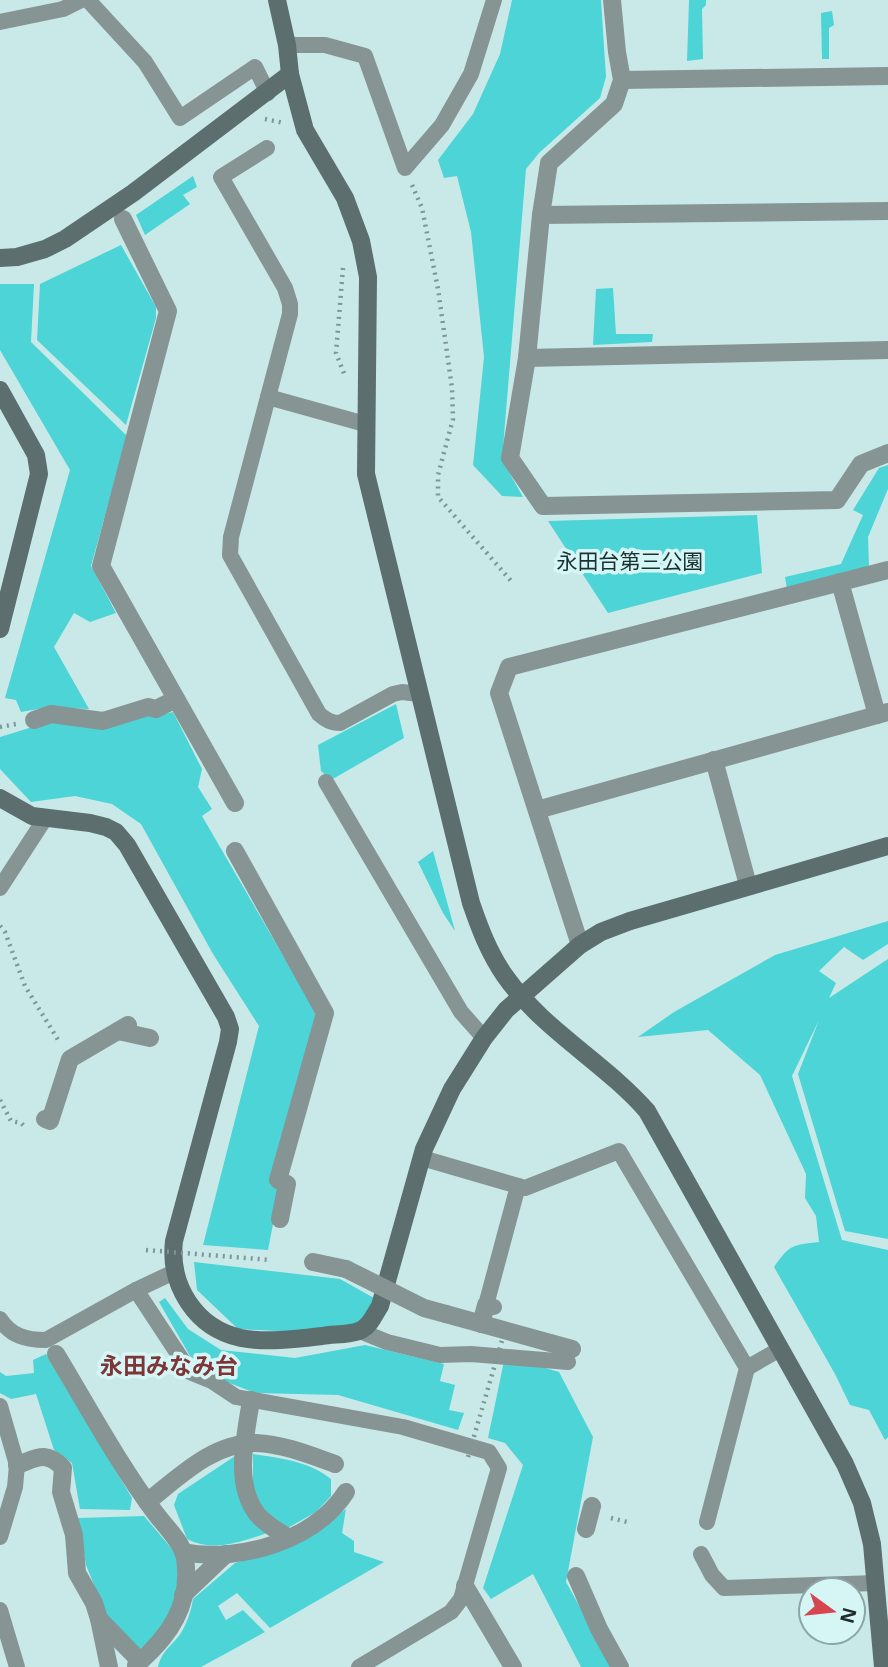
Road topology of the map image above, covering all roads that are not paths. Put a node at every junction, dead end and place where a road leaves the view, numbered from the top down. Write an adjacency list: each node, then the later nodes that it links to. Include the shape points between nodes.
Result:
1 (81, 0): 6 (lane, via 64,9)
2 (88, 0): 11 (lane, via 145,62 180,118 255,67)
3 (494, 0): 7 (lane, via 471,74 442,125 405,168 365,56 325,45)
4 (612, 0): 10 (street)
5 (279, 1): 7 (street)
6 (0, 22)
7 (287, 46): 8 (street)
8 (290, 74): 11 (street); 21 (street, via 305,130 345,198 361,241 368,277)
9 (888, 76): 10 (street)
10 (622, 80): 14 (street, via 614,104 549,163)
11 (268, 93): 16 (street, via 65,239 36,252)
12 (267, 148): 20 (lane, via 221,177 290,304)
13 (888, 211): 14 (street)
14 (541, 215): 18 (street)
15 (123, 219): 27 (street, via 168,311 101,566)
16 (0, 258)
17 (888, 350): 18 (street)
18 (527, 358): 22 (street, via 510,458 543,506 837,500 860,464)
19 (0, 390): 25 (street, via 36,455 39,474)
20 (268, 397): 21 (lane); 26 (lane, via 231,537 233,563 325,719 340,723 393,694)
21 (365, 424): 26 (street, via 366,474)
22 (888, 453)
23 (888, 570): 24 (street)
24 (840, 582): 28 (street); 34 (street, via 509,667 499,693)
25 (0, 629)
26 (419, 694): 41 (street, via 471,903 486,945)
27 (176, 699): 29 (street, via 156,709 148,707 103,721 51,715); 33 (street)
28 (883, 713): 30 (street)
29 (34, 720)
30 (714, 760): 34 (street); 38 (street)
31 (326, 782): 43 (lane, via 461,1012)
32 (0, 798): 35 (street, via 32,816)
33 (235, 803)
34 (537, 810): 40 (street)
35 (46, 817): 39 (lane); 49 (street, via 90,822 116,832 230,1029 174,1241)
36 (888, 846): 38 (street)
37 (235, 851): 47 (street, via 325,1013 278,1180 287,1184)
38 (748, 886): 40 (street, via 617,925)
39 (0, 888)
40 (580, 945): 41 (street)
41 (522, 996): 43 (street); 55 (street, via 647,1111)
42 (150, 1038): 44 (street, via 123,1028 70,1059 50,1121)
43 (484, 1038): 45 (street, via 452,1089)
44 (45, 1119)
45 (422, 1158): 46 (lane); 54 (street, via 380,1306)
46 (518, 1186): 51 (lane); 58 (lane, via 525,1188 619,1151)
47 (280, 1219)
48 (313, 1262): 53 (street, bridge, via 346,1269 424,1308)
49 (174, 1272): 50 (lane); 54 (street, via 198,1314 221,1331 242,1338 307,1338)
50 (136, 1290): 52 (lane, via 46,1340 12,1334); 59 (lane, via 190,1371 236,1397)
51 (490, 1306): 53 (street)
52 (0, 1319)
53 (481, 1324): 57 (street)
54 (360, 1331): 57 (lane, via 440,1355)
55 (780, 1349): 58 (lane); 75 (street, via 862,1503)
56 (56, 1353): 65 (street)
57 (570, 1355)
58 (747, 1368): 67 (lane)
59 (251, 1399): 61 (street); 76 (lane, via 402,1427 489,1452 499,1468)
60 (0, 1406): 63 (lane)
61 (245, 1444): 62 (street, via 289,1449); 65 (street, via 198,1463); 70 (street, via 243,1466 250,1502 258,1516)
62 (335, 1464)
63 (17, 1465): 69 (lane); 79 (street, via 44,1456 63,1468 61,1492 74,1535 77,1573)
64 (346, 1492): 70 (street, via 325,1517)
65 (147, 1502): 71 (street)
66 (592, 1506): 68 (street)
67 (707, 1522)
68 (586, 1529)
69 (0, 1537)
70 (289, 1538): 73 (street)
71 (183, 1552): 73 (street); 77 (street)
72 (701, 1554): 75 (lane, via 724,1588)
73 (226, 1555): 77 (street)
74 (576, 1576): 85 (street)
75 (876, 1583): 86 (street)
76 (465, 1586): 83 (lane, via 451,1612); 84 (street)
77 (183, 1595): 80 (street, via 173,1627)
78 (0, 1610): 81 (lane)
79 (99, 1619): 80 (street); 82 (street)
80 (138, 1663)
81 (17, 1667)
82 (109, 1667)
83 (359, 1667)
84 (513, 1667)
85 (620, 1667)
86 (883, 1667)

